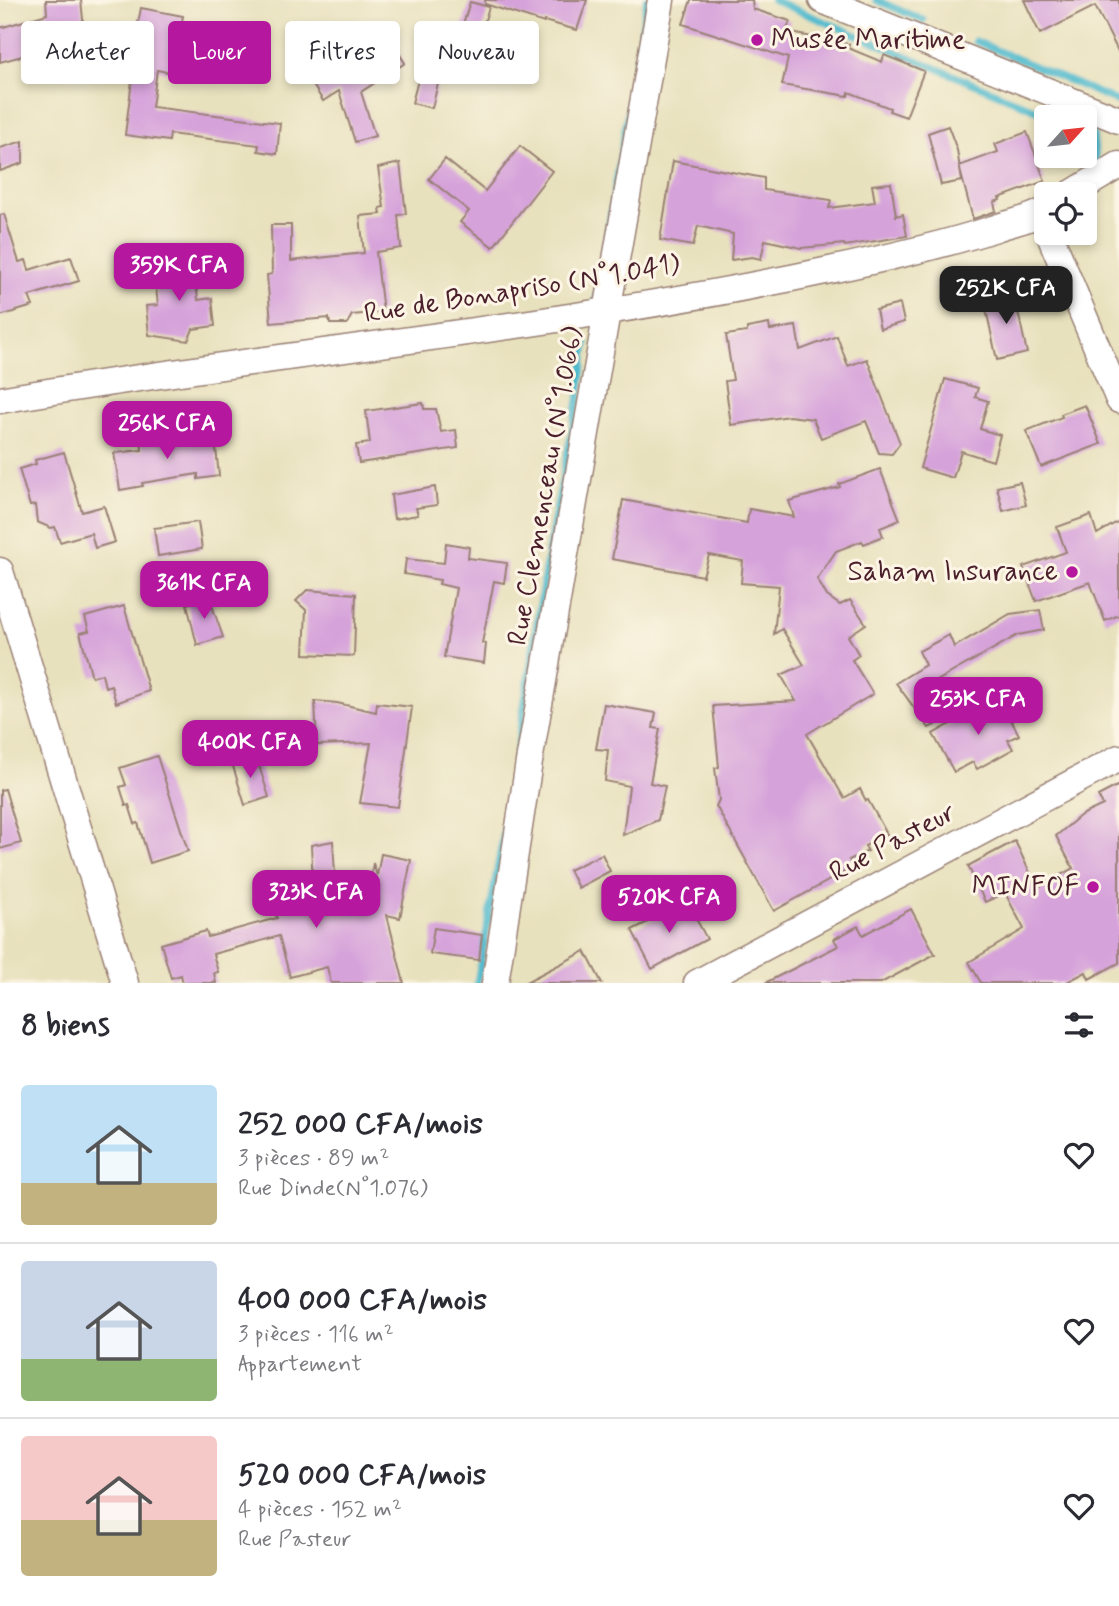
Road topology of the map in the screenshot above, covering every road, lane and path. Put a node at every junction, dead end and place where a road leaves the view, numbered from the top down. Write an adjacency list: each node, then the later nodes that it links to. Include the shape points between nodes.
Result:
1 (661, 0): 8 (street, Rue Clemenceau (N°1.066))
2 (822, 0): 3 (street)
3 (1119, 120)
4 (1119, 165): 5 (street)
5 (1091, 182)
6 (1034, 223): 8 (street, Rue de Bonapriso (N°1.041), via 770,283)
7 (1056, 245): 10 (street)
8 (608, 311): 9 (street, Rue de Bonapriso (N°1.041)); 14 (street, Rue Clemenceau (N°1.066))
9 (0, 400)
10 (1119, 400)
11 (0, 571): 13 (street)
12 (1119, 758): 15 (street, Rue Pasteur)
13 (125, 983)
14 (495, 983)
15 (697, 983)

